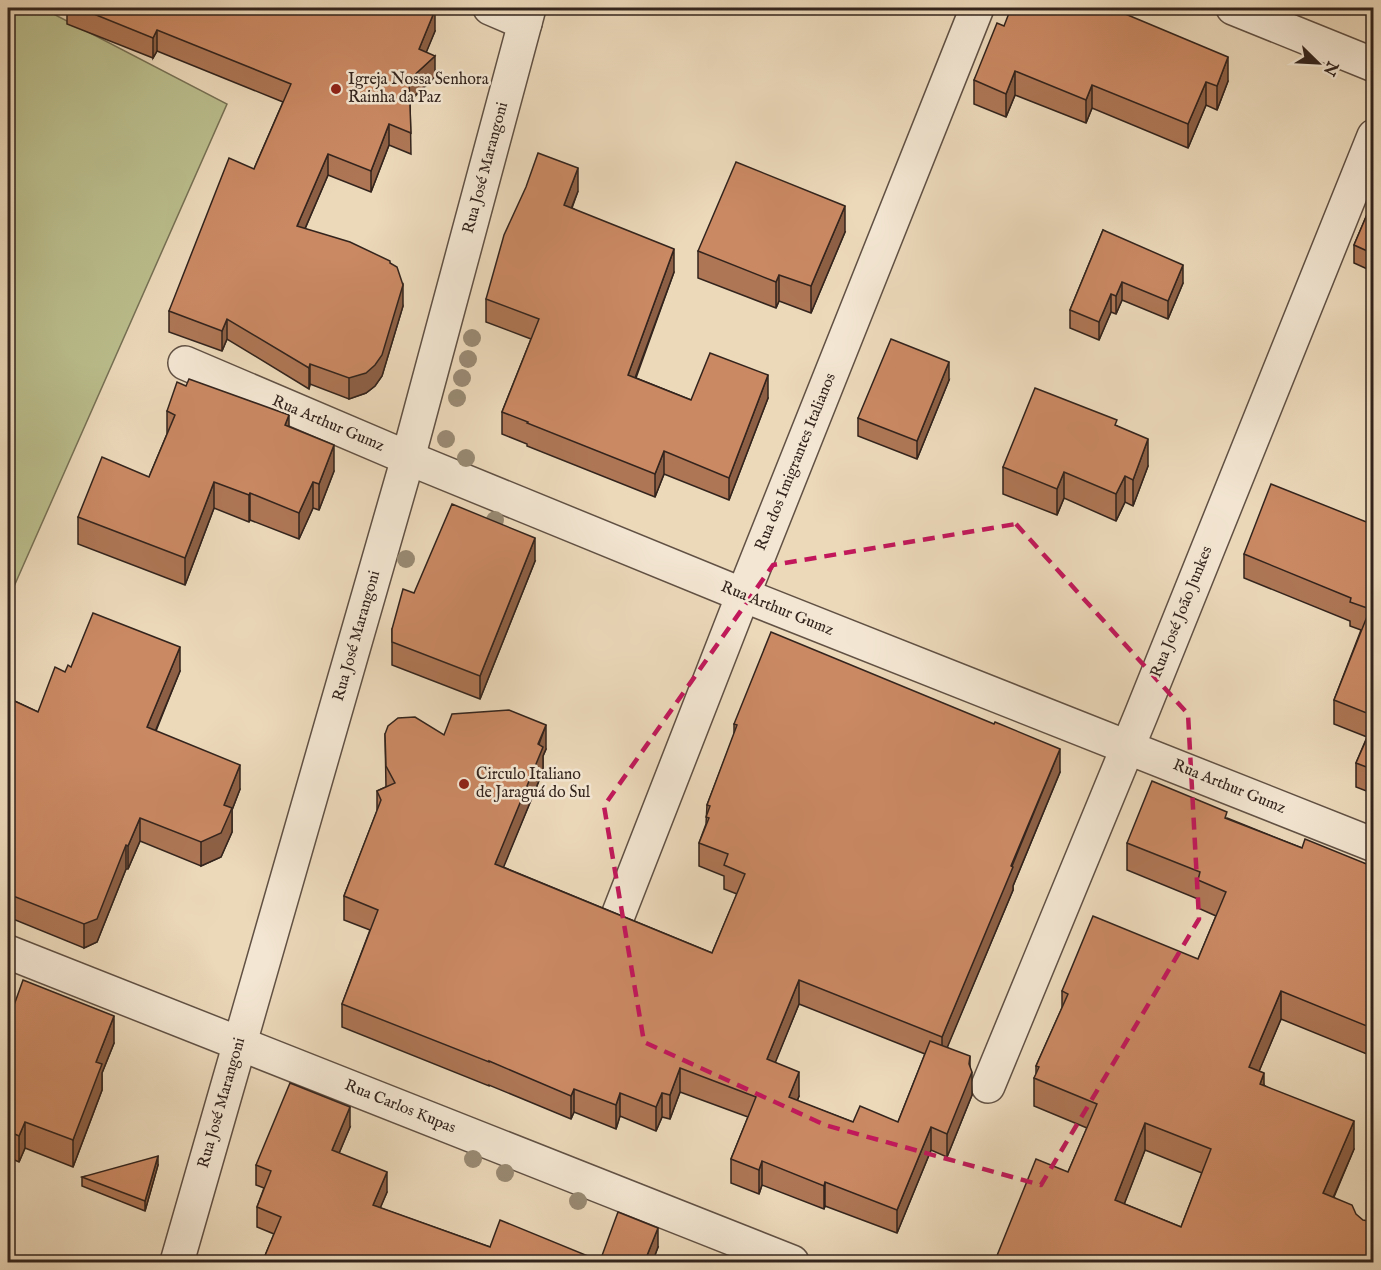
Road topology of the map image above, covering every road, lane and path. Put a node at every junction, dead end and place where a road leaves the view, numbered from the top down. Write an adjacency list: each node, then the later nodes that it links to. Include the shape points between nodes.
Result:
1 (490, 8): 4 (street)
2 (977, 8): 9 (street, Rua dos Imigrantes Italianos)
3 (1233, 8): 5 (street)
4 (527, 15): 8 (street, Rua José Marangoni)
5 (1374, 65)
6 (1374, 136): 10 (street, Rua José João Junkes)
7 (184, 363): 8 (street, Rua Arthur Gumz)
8 (408, 458): 9 (street, Rua Arthur Gumz); 14 (street, Rua José Marangoni)
9 (743, 595): 10 (street, Rua Arthur Gumz); 12 (street, Rua dos Imigrantes Italianos)
10 (1127, 747): 11 (street, Rua Arthur Gumz); 15 (street, Rua José João Junkes)
11 (1374, 844)
12 (617, 918)
13 (8, 952): 14 (street, Rua Carlos Kupas)
14 (239, 1044): 16 (street, Rua José Marangoni); 17 (street, Rua Carlos Kupas)
15 (988, 1086)
16 (177, 1263)
17 (792, 1263)

